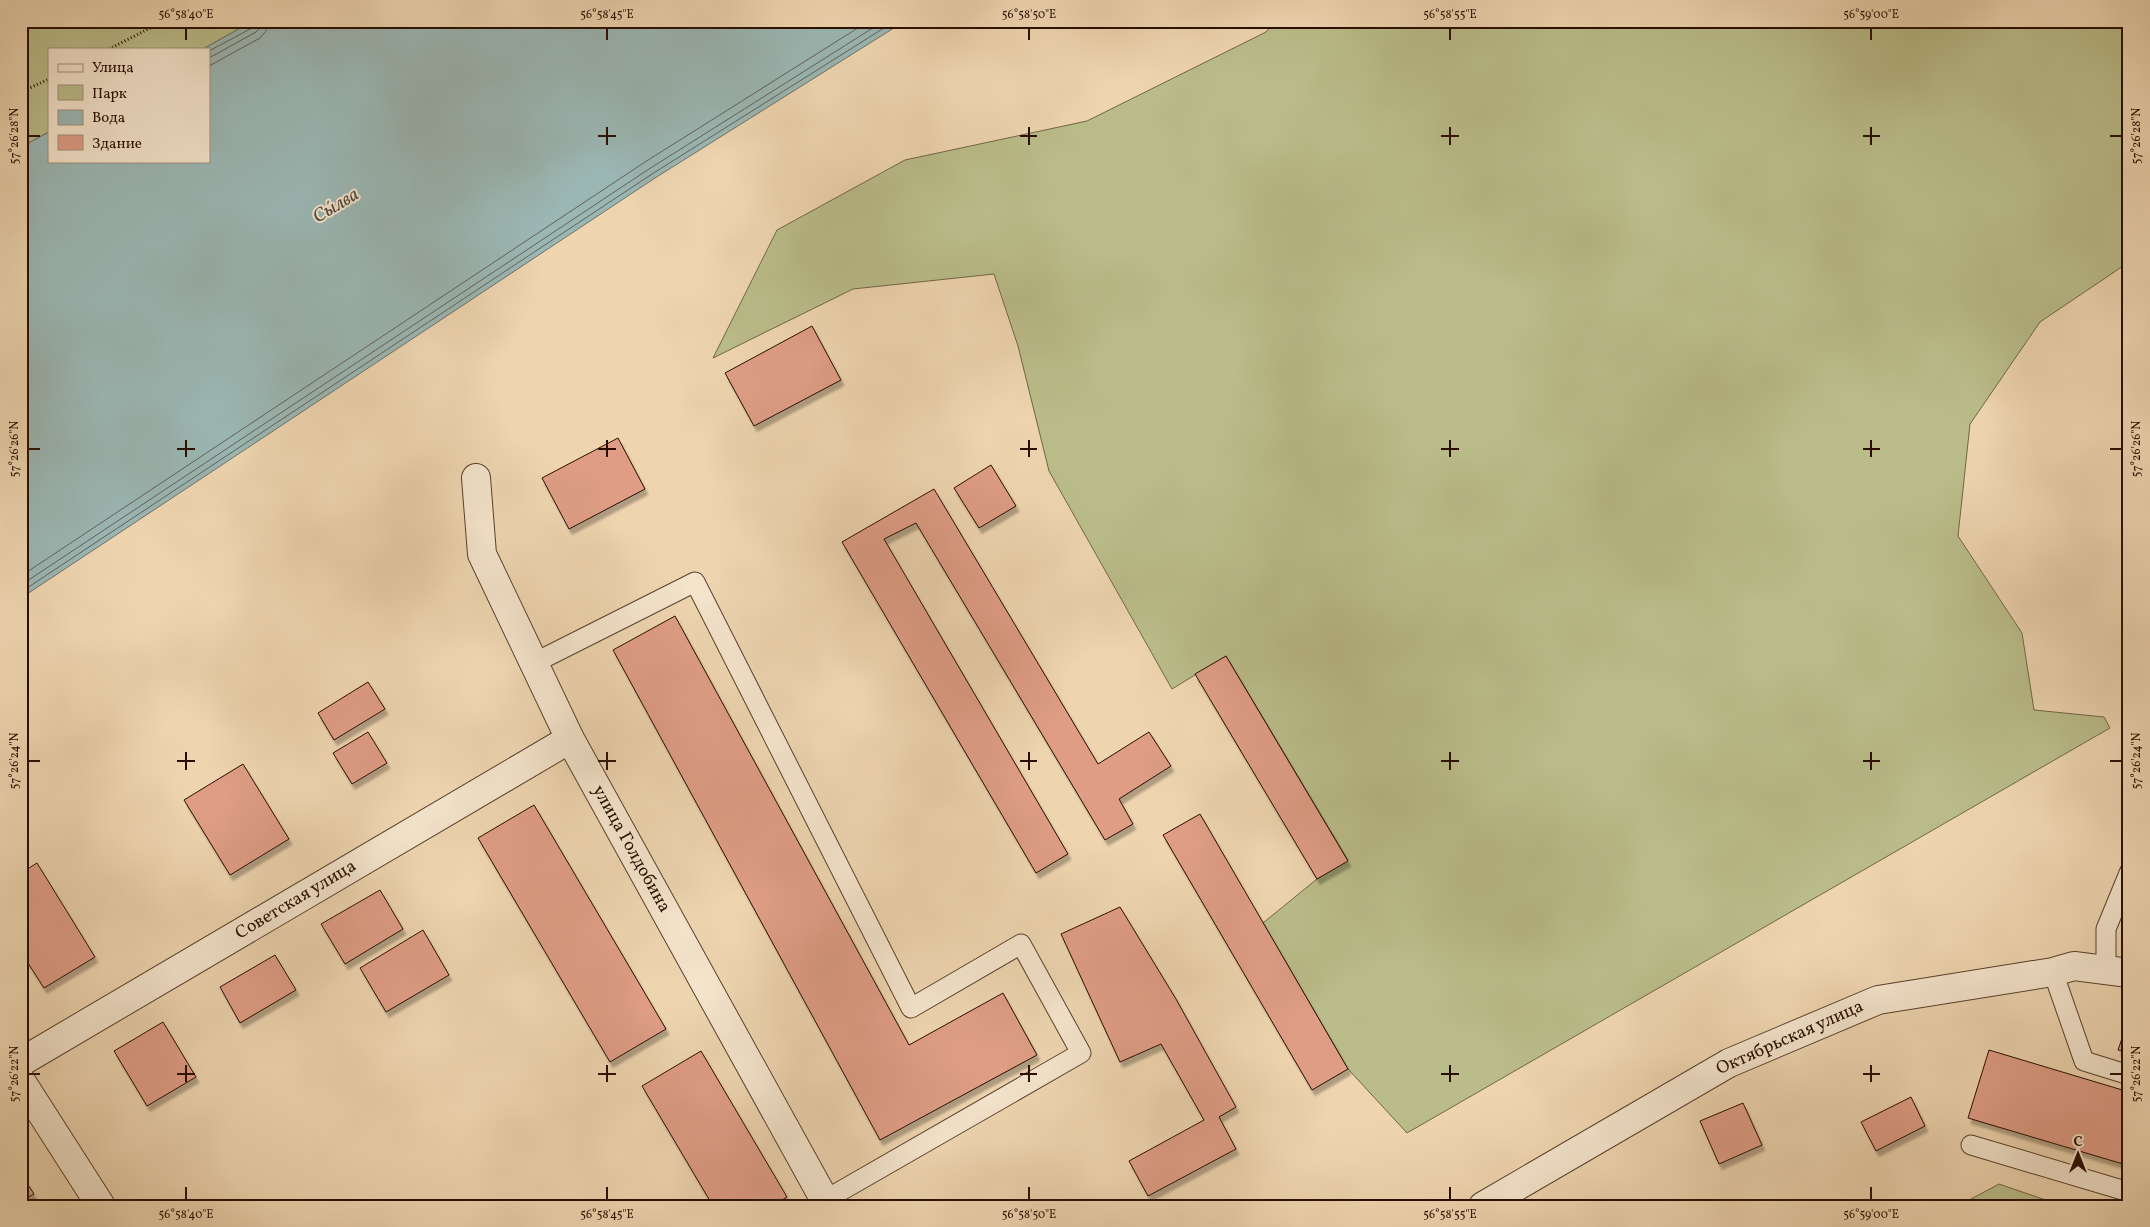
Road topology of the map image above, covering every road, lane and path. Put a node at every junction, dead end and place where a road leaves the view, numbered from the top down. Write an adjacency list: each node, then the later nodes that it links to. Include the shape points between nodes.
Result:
1 (164, 21): 2 (path)
2 (111, 48)
3 (48, 78): 4 (path)
4 (21, 92)
5 (476, 478): 6 (street, улица Голдобина, via 482,554)
6 (534, 663): 7 (street, улица Голдобина); 16 (lane, via 695,582 911,1008 1021,944 1076,1045 1080,1053)
7 (570, 739): 11 (street, Советская улица); 16 (street, улица Голдобина)
8 (2129, 873): 9 (lane, via 2106,929)
9 (2117, 971): 10 (street, Октябрьская улица, via 2074,966)
10 (2053, 972): 12 (lane, via 2084,1061); 18 (street, Октябрьская улица, via 1878,1000 1729,1063)
11 (21, 1062)
12 (2129, 1075)
13 (21, 1081): 17 (street)
14 (1971, 1145): 15 (lane)
15 (2127, 1194)
16 (827, 1203)
17 (101, 1206)
18 (1483, 1206)

